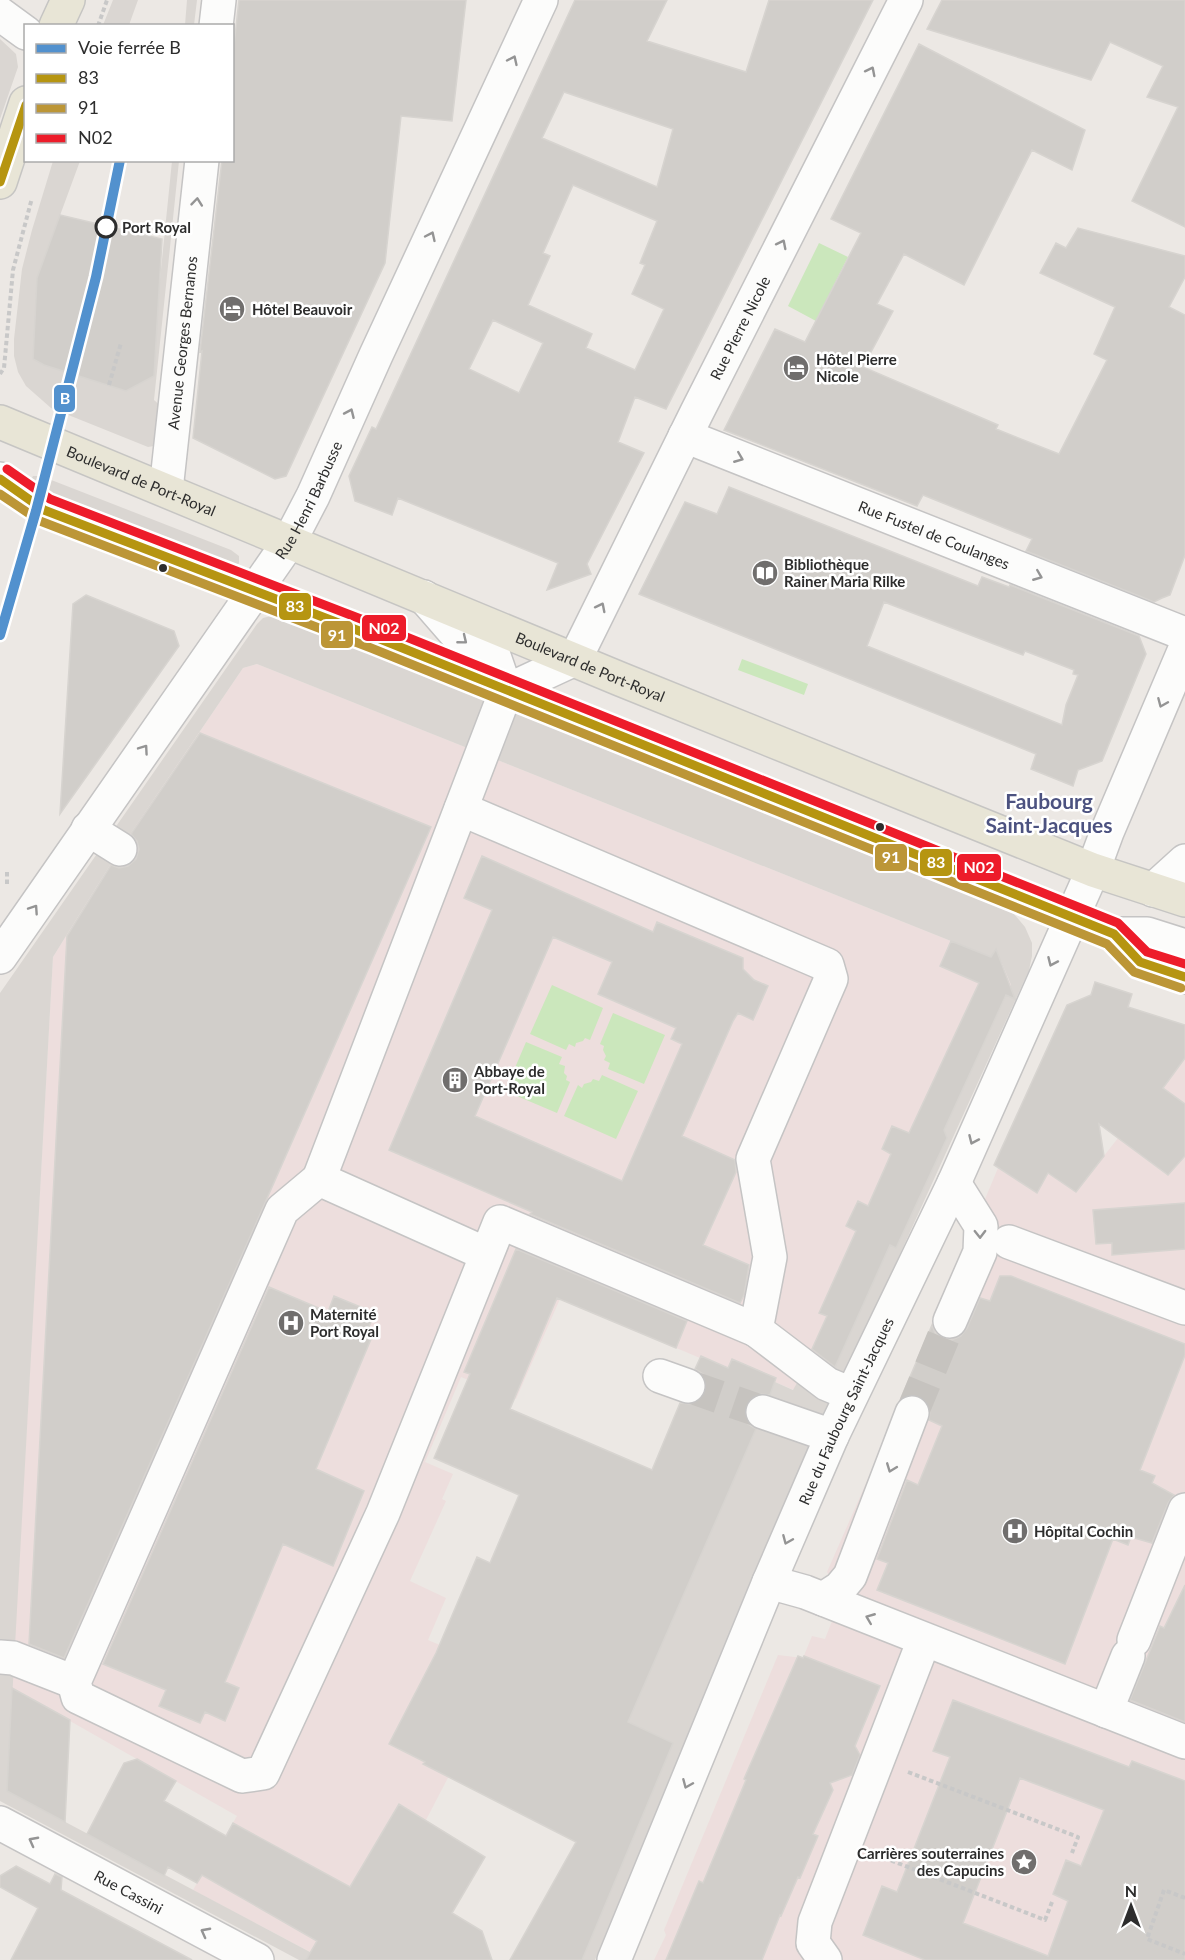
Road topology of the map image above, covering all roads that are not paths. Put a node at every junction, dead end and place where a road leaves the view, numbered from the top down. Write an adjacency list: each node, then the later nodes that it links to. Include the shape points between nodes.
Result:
1 (68, 0): 6 (main road)
2 (219, 0): 7 (street)
3 (541, 0): 16 (street, Rue Henri Barbusse, one-way to 3)
4 (906, 0): 13 (street, Rue Pierre Nicole, one-way to 4)
5 (0, 14): 8 (street)
6 (57, 24)
7 (216, 24)
8 (24, 32)
9 (24, 109): 11 (main road)
10 (202, 162): 15 (street, Avenue Georges Bernanos, one-way to 10)
11 (0, 182)
12 (0, 422): 15 (main road, Boulevard de Port-Royal)
13 (685, 436): 19 (street, Rue Fustel de Coulanges, one-way to 19); 21 (street, Rue Pierre Nicole, one-way to 13)
14 (0, 479): 17 (street, via 44,510)
15 (166, 490): 16 (main road, Boulevard de Port-Royal)
16 (289, 542): 17 (street, Rue Henri Barbusse); 18 (main road, Boulevard de Port-Royal)
17 (256, 591): 22 (street); 24 (street, Rue Henri Barbusse, one-way to 17)
18 (424, 597): 21 (main road, Boulevard de Port-Royal); 22 (street, one-way to 22, via 464,643 494,656)
19 (1185, 634)
20 (1185, 649): 27 (street, Rue du Faubourg Saint-Jacques, one-way to 27)
21 (575, 659): 22 (street); 27 (main road, Boulevard de Port-Royal)
22 (506, 691): 23 (street); 30 (street)
23 (461, 809): 35 (street); 41 (street, via 827,965 831,979 753,1159 770,1257)
24 (88, 829): 25 (street); 33 (street, Rue Henri Barbusse, one-way to 24)
25 (120, 849)
26 (1185, 861): 28 (street)
27 (1093, 870): 28 (main road, Boulevard de Port-Royal); 30 (street, Rue du Faubourg Saint-Jacques)
28 (1153, 890): 29 (main road, Boulevard de Port-Royal)
29 (1185, 900)
30 (1072, 917): 31 (street); 36 (street, Rue du Faubourg Saint-Jacques, one-way to 36)
31 (1114, 934): 32 (street, via 1147,934); 34 (street, via 1140,962)
32 (1185, 946)
33 (0, 957)
34 (1185, 977)
35 (319, 1179): 38 (street); 51 (street, via 282,1210)
36 (954, 1183): 40 (street, one-way to 40, via 981,1226 980,1252); 42 (street, Rue du Faubourg Saint-Jacques)
37 (1009, 1242): 39 (street)
38 (486, 1254): 41 (street, via 500,1222); 51 (street, via 383,1513 263,1773 242,1776 78,1697)
39 (1185, 1308)
40 (950, 1321)
41 (756, 1330): 42 (street, via 827,1384)
42 (851, 1394): 45 (street, Rue du Faubourg Saint-Jacques)
43 (763, 1412): 45 (street)
44 (912, 1413): 48 (street, one-way to 48, via 850,1576)
45 (832, 1436): 47 (street, Rue du Faubourg Saint-Jacques, one-way to 47)
46 (1185, 1510): 52 (street)
47 (769, 1582): 48 (street); 56 (street, Rue du Faubourg Saint-Jacques, one-way to 56)
48 (823, 1599): 49 (street, one-way to 48)
49 (924, 1640): 52 (street); 57 (street, via 815,1922 813,1943)
50 (0, 1657): 51 (street, via 13,1658)
51 (74, 1682)
52 (1106, 1711): 53 (street)
53 (1185, 1742)
54 (0, 1823): 55 (street, Rue Cassini, one-way to 54)
55 (257, 1960)
56 (614, 1960)
57 (825, 1960)

